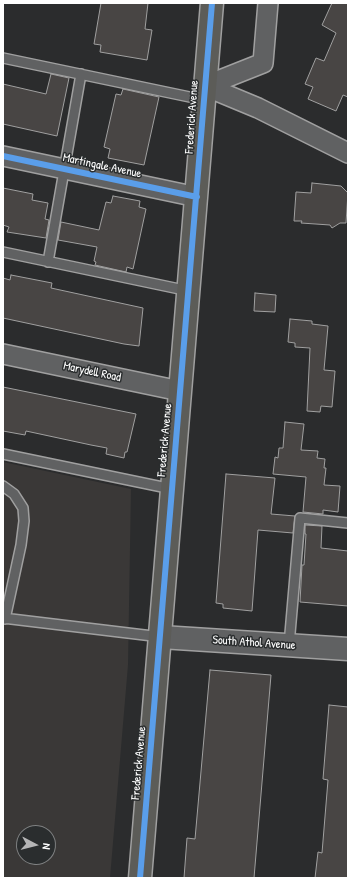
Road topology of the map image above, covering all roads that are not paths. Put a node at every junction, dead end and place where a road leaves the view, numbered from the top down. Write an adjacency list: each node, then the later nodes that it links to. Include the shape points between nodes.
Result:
1 (212, 3): 5 (main road, Frederick Avenue)
2 (268, 3): 5 (street, via 263,63)
3 (3, 58): 4 (lane)
4 (81, 74): 5 (lane); 8 (lane)
5 (204, 93): 6 (street, via 258,108); 9 (main road, Frederick Avenue)
6 (348, 153)
7 (3, 156): 8 (street, Martingale Avenue)
8 (64, 169): 9 (street, Martingale Avenue); 11 (lane)
9 (197, 197): 12 (main road, Frederick Avenue)
10 (3, 252): 11 (lane)
11 (48, 262): 12 (lane)
12 (189, 291): 14 (main road, Frederick Avenue)
13 (3, 354): 14 (street, Marydell Road)
14 (180, 391): 17 (main road, Frederick Avenue)
15 (3, 454): 17 (lane)
16 (3, 486): 19 (lane, via 14,494 23,508 24,521 22,545)
17 (172, 489): 20 (main road, Frederick Avenue)
18 (348, 523): 21 (lane, via 300,518)
19 (4, 618): 20 (lane)
20 (161, 637): 21 (street, South Athol Avenue); 23 (main road, Frederick Avenue)
21 (289, 645): 22 (street, South Athol Avenue)
22 (348, 649)
23 (140, 878)

